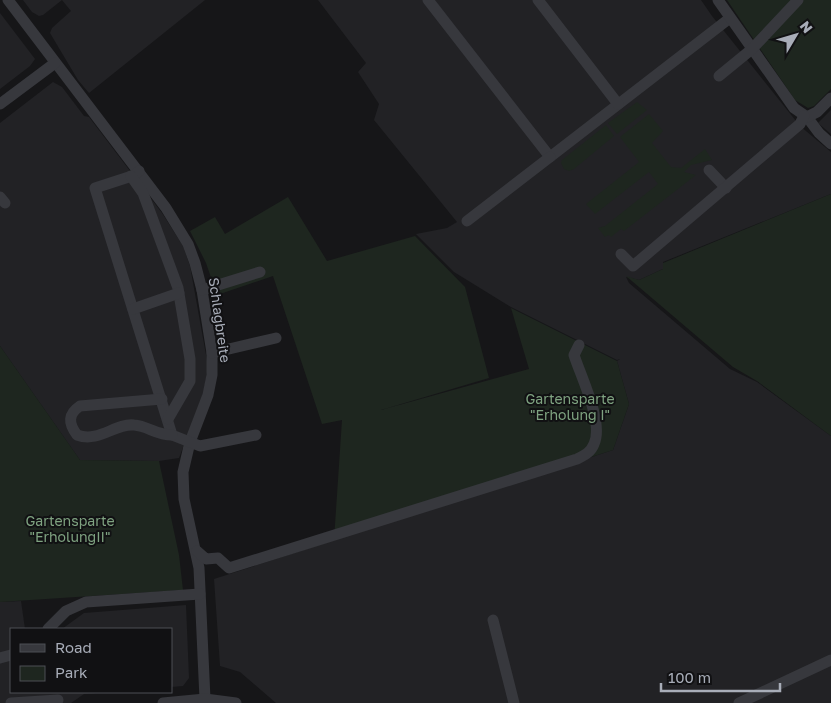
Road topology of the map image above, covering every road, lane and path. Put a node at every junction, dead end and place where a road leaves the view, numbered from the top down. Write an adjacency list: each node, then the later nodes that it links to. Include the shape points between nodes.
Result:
1 (8, 0): 8 (street, Schlagbreite)
2 (428, 0): 15 (street)
3 (538, 0): 12 (street)
4 (718, 0): 6 (street)
5 (798, 0): 7 (street)
6 (730, 18): 7 (street); 12 (street)
7 (752, 50): 9 (street); 13 (street, via 794,108)
8 (56, 63): 11 (street); 17 (street, Schlagbreite)
9 (719, 76)
10 (831, 98): 13 (street, via 812,116)
11 (0, 104)
12 (618, 104): 15 (street)
13 (806, 117): 14 (street); 18 (street)
14 (831, 144)
15 (550, 157): 19 (street)
16 (709, 170): 18 (street)
17 (135, 174): 22 (street, Schlagbreite, via 166,208 188,244); 23 (street); 24 (street, via 95,188)
18 (726, 188): 20 (street, via 633,266)
19 (467, 220)
20 (621, 254)
21 (260, 272): 22 (street)
22 (203, 293): 23 (street); 27 (street, Schlagbreite)
23 (180, 297): 24 (street); 29 (street, via 192,376)
24 (132, 309): 28 (street)
25 (276, 338): 27 (street)
26 (579, 345): 33 (street, via 574,355 597,424 595,443 588,453 577,459 229,568 218,558 206,560)
27 (212, 353): 32 (street, Schlagbreite, via 208,395)
28 (162, 399): 29 (street); 30 (street, via 80,406 71,414 70,421 77,435 82,437 135,425 160,435)
29 (168, 419): 30 (street)
30 (172, 435): 32 (street)
31 (256, 435): 32 (street, via 200,446)
32 (190, 442): 33 (street, Schlagbreite, via 184,466 183,491)
33 (197, 551): 34 (street, Schlagbreite)
34 (200, 594): 36 (street, via 86,602 66,611); 38 (street, Schlagbreite)
35 (493, 620): 43 (street)
36 (49, 628)
37 (831, 660): 44 (street)
38 (205, 699): 41 (street); 42 (street)
39 (58, 700): 40 (street)
40 (11, 703)
41 (163, 703)
42 (236, 703)
43 (514, 703)
44 (739, 703)

